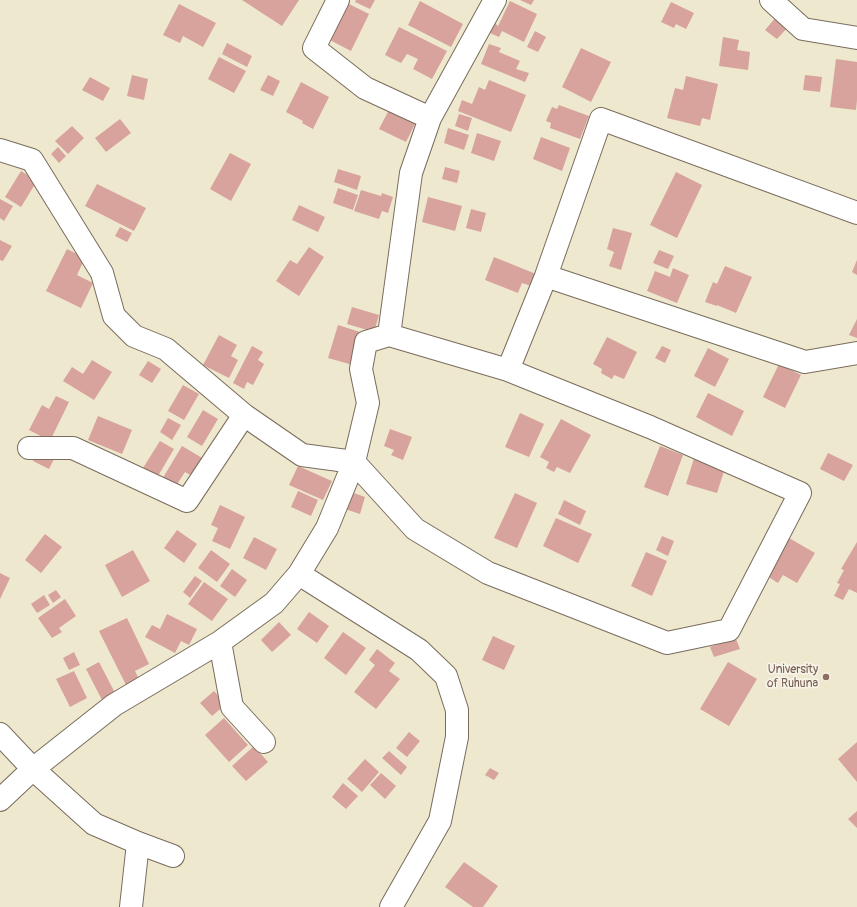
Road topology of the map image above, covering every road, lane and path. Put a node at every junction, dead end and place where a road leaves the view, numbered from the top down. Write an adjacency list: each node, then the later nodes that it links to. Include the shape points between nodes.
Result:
1 (338, 0): 5 (street, via 314,48 365,88)
2 (495, 0): 5 (street)
3 (771, 0): 4 (street, via 803,29)
4 (857, 38)
5 (430, 118): 9 (street, via 411,173)
6 (0, 150): 12 (street, via 32,160 102,273 114,316 134,336 166,349)
7 (857, 213): 8 (street, via 601,119)
8 (546, 276): 10 (street, via 805,362); 11 (street)
9 (389, 335): 11 (street); 14 (street, via 366,342 361,369 368,403)
10 (857, 353)
11 (508, 370): 14 (street, via 800,493 729,630 667,644 488,572 415,529)
12 (244, 415): 13 (street, via 187,501 73,448); 14 (street, via 302,455)
13 (29, 448)
14 (354, 462): 15 (street, via 326,528)
15 (298, 574): 16 (street, via 274,603); 24 (street, via 419,650 446,676 457,710 457,737 440,821)
16 (220, 642): 18 (street, via 232,707); 19 (street, via 114,705)
17 (0, 734): 19 (street)
18 (264, 742)
19 (32, 769): 20 (street); 21 (street, via 94,824)
20 (0, 800)
21 (138, 844): 22 (street); 23 (street)
22 (173, 856)
23 (131, 907)
24 (390, 907)

